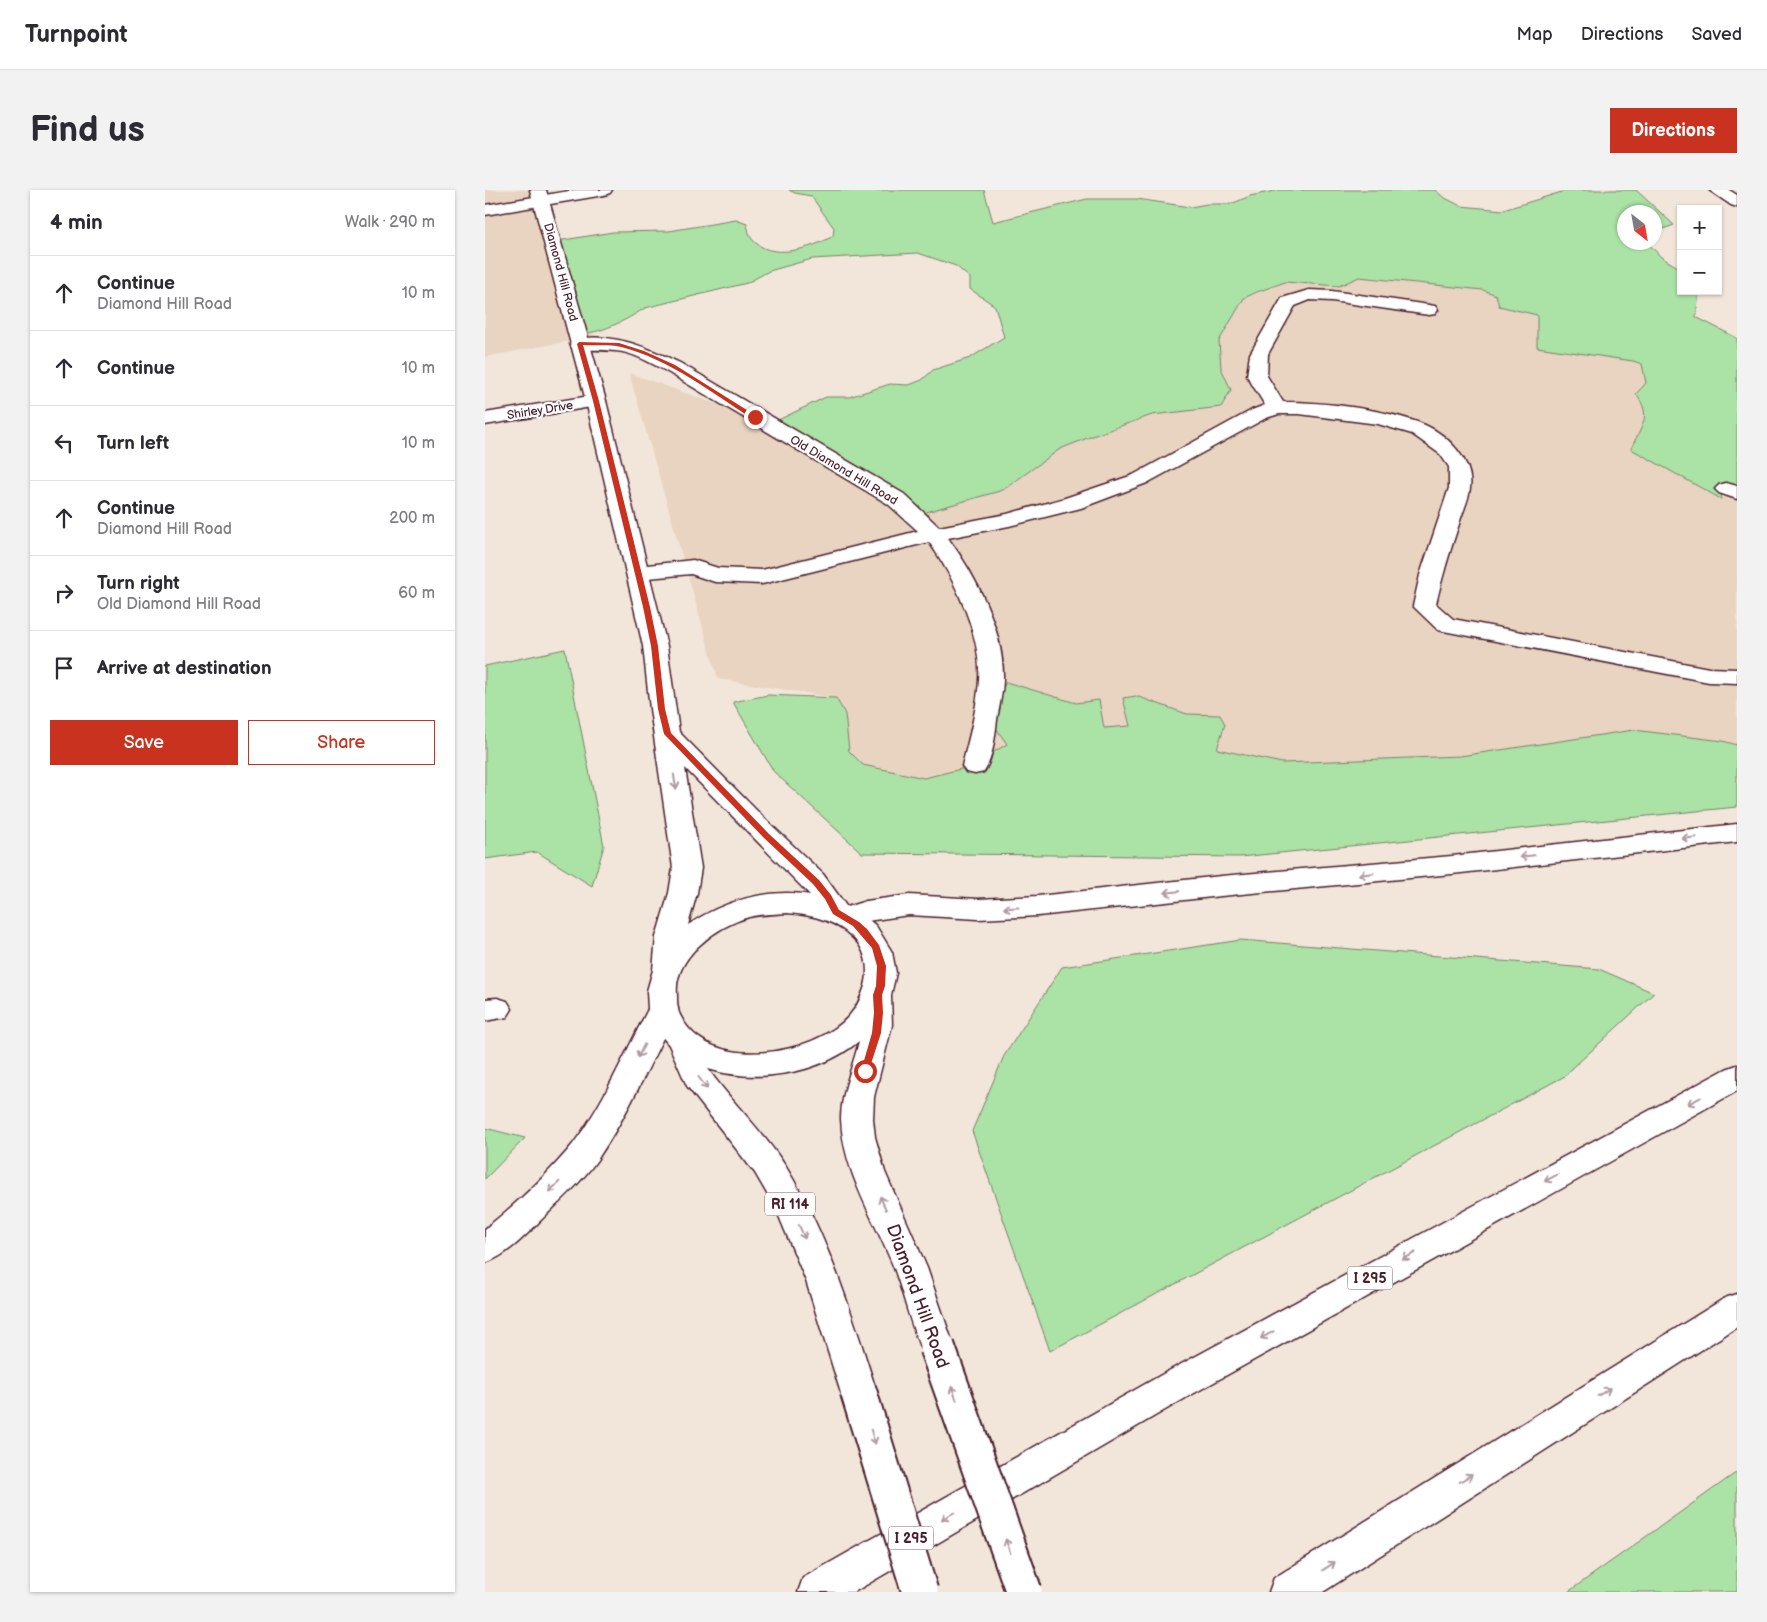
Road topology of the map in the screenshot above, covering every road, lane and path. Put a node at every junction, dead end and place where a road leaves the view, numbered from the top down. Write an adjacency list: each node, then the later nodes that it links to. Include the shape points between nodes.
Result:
1 (604, 190): 3 (main road)
2 (1717, 190): 4 (main road)
3 (540, 195): 5 (main road); 7 (main road, Diamond Hill Road)
4 (1737, 202)
5 (485, 210)
6 (1429, 310): 9 (main road, via 1332,296 1309,295 1288,302 1259,354 1257,376)
7 (579, 344): 8 (main road, Diamond Hill Road); 11 (main road, Old Diamond Hill Road, via 619,345 673,366 896,499)
8 (596, 401): 10 (main road, Shirley Drive); 12 (main road, Diamond Hill Road)
9 (1277, 408): 11 (main road, via 1259,414 1131,482 1073,503 1009,520); 13 (main road, via 1380,418 1419,430 1447,450 1459,467 1460,488 1424,606 1446,625 1709,675)
10 (485, 420)
11 (934, 534): 12 (main road, via 762,577 715,575 693,567); 15 (main road, Old Diamond Hill Road, via 955,563 985,630 991,678)
12 (637, 572): 14 (main road, Diamond Hill Road, via 655,646 661,709)
13 (1737, 676)
14 (667, 734): 17 (main road, via 761,831 816,882); 18 (main road, Diamond Hill Road, one-way to 18, via 687,868 670,937)
15 (975, 766)
16 (1737, 833): 17 (main road, one-way to 17, via 1038,906 978,909 909,905)
17 (841, 915): 18 (main road, via 800,903 745,908 718,919 695,934 677,952); 19 (main road, via 864,931 879,956 882,975)
18 (667, 971): 20 (main road, via 662,990)
19 (877, 995): 21 (main road, via 859,1024 841,1039 792,1061 763,1065 723,1061 701,1053); 27 (main road, Diamond Hill Road, one-way to 19, bridge, via 907,1260 869,1171 859,1138 857,1104 877,1033)
20 (663, 1008): 21 (main road, via 669,1024); 23 (main road, one-way to 23, via 601,1128 584,1153 521,1220)
21 (682, 1040): 26 (main road, RI 114, one-way to 26, bridge, via 698,1077 755,1147 793,1210 824,1283)
22 (1737, 1078): 25 (main road, I 295, one-way to 25, via 1192,1376)
23 (485, 1249)
24 (1737, 1310): 28 (main road, one-way to 24)
25 (817, 1592)
26 (921, 1592)
27 (1024, 1592)
28 (1288, 1592)

